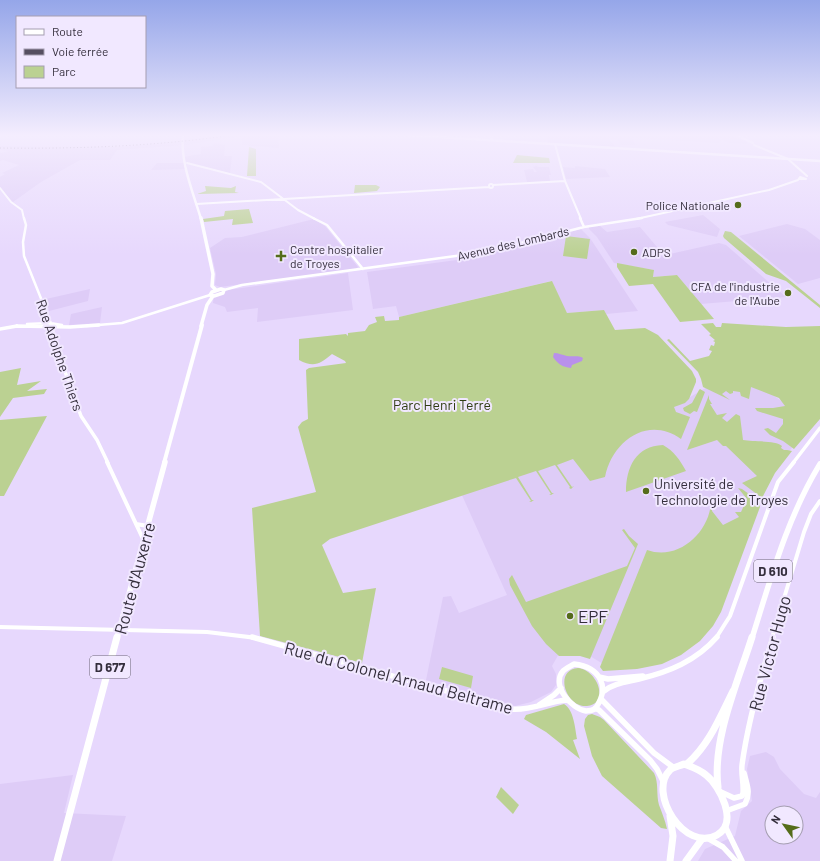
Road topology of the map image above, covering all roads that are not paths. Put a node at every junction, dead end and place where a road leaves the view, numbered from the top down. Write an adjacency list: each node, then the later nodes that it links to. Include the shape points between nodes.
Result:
1 (188, 174): 8 (main road)
2 (234, 174): 7 (street, via 255,179)
3 (563, 174): 5 (street)
4 (799, 174): 9 (street, Avenue des Lombards, via 802,179 768,190 652,216)
5 (565, 181): 7 (street); 9 (street)
6 (0, 188): 14 (street, Rue Adolphe Thiers, via 22,210 26,225 24,256)
7 (283, 198): 8 (street); 10 (street, via 298,210 327,225)
8 (196, 204): 11 (main road, via 212,271 212,286)
9 (584, 227): 10 (street, Avenue des Lombards, via 485,252)
10 (363, 269): 12 (street, Avenue des Lombards, via 242,285)
11 (216, 290): 12 (main road); 13 (main road)
12 (224, 290): 13 (main road, via 223,293)
13 (211, 296): 14 (street, via 128,322 78,326); 20 (main road, Route d'Auxerre / D 677)
14 (51, 325): 15 (street, via 16,326); 19 (street, Rue Adolphe Thiers, via 78,411 97,440)
15 (0, 330)
16 (820, 428): 24 (street, via 778,482 730,616 723,629 710,646 684,665)
17 (820, 464): 26 (main road, D 610, via 790,522)
18 (820, 501): 33 (street, Rue Victor Hugo, via 811,514 804,532 775,624 753,702)
19 (135, 523): 20 (street); 21 (street, Rue Adolphe Thiers)
20 (148, 526): 21 (main road, Route d'Auxerre / D 677)
21 (144, 541): 23 (main road, Route d'Auxerre / D 677)
22 (0, 627): 23 (street, Rue du Colonel Arnaud Beltrame)
23 (120, 630): 31 (street, Rue du Colonel Arnaud Beltrame, via 217,633 255,637 511,710); 42 (main road, Route d'Auxerre / D 677)
24 (652, 676): 25 (street, via 608,679); 28 (street, via 610,686)
25 (599, 677): 27 (street, via 588,666 574,664 562,674); 28 (street)
26 (738, 682): 34 (main road, D 610, via 706,741); 37 (main road, D 610, via 716,757 715,773)
27 (561, 688): 29 (street); 31 (street, via 554,696)
28 (604, 691): 30 (street)
29 (567, 700): 31 (street, Rue du Colonel Arnaud Beltrame); 32 (street, via 580,709)
30 (602, 700): 32 (street); 35 (street, via 654,753)
31 (536, 707)
32 (595, 708): 36 (street, via 650,760)
33 (743, 763): 37 (street, Rue Victor Hugo, via 742,796 734,798); 38 (street, Rue Victor Hugo, via 747,800 745,804)
34 (687, 764): 35 (main road); 37 (main road, via 704,772)
35 (673, 767): 36 (main road, via 665,776)
36 (663, 783): 39 (main road, via 663,795)
37 (719, 789): 38 (main road)
38 (726, 811): 40 (main road)
39 (670, 814): 41 (main road, via 684,831); 43 (main road, via 673,836)
40 (725, 825): 41 (main road, via 716,837); 46 (street)
41 (705, 839): 44 (main road); 45 (street, via 723,847)
42 (57, 861)
43 (670, 861)
44 (686, 861)
45 (736, 861)
46 (742, 861)

